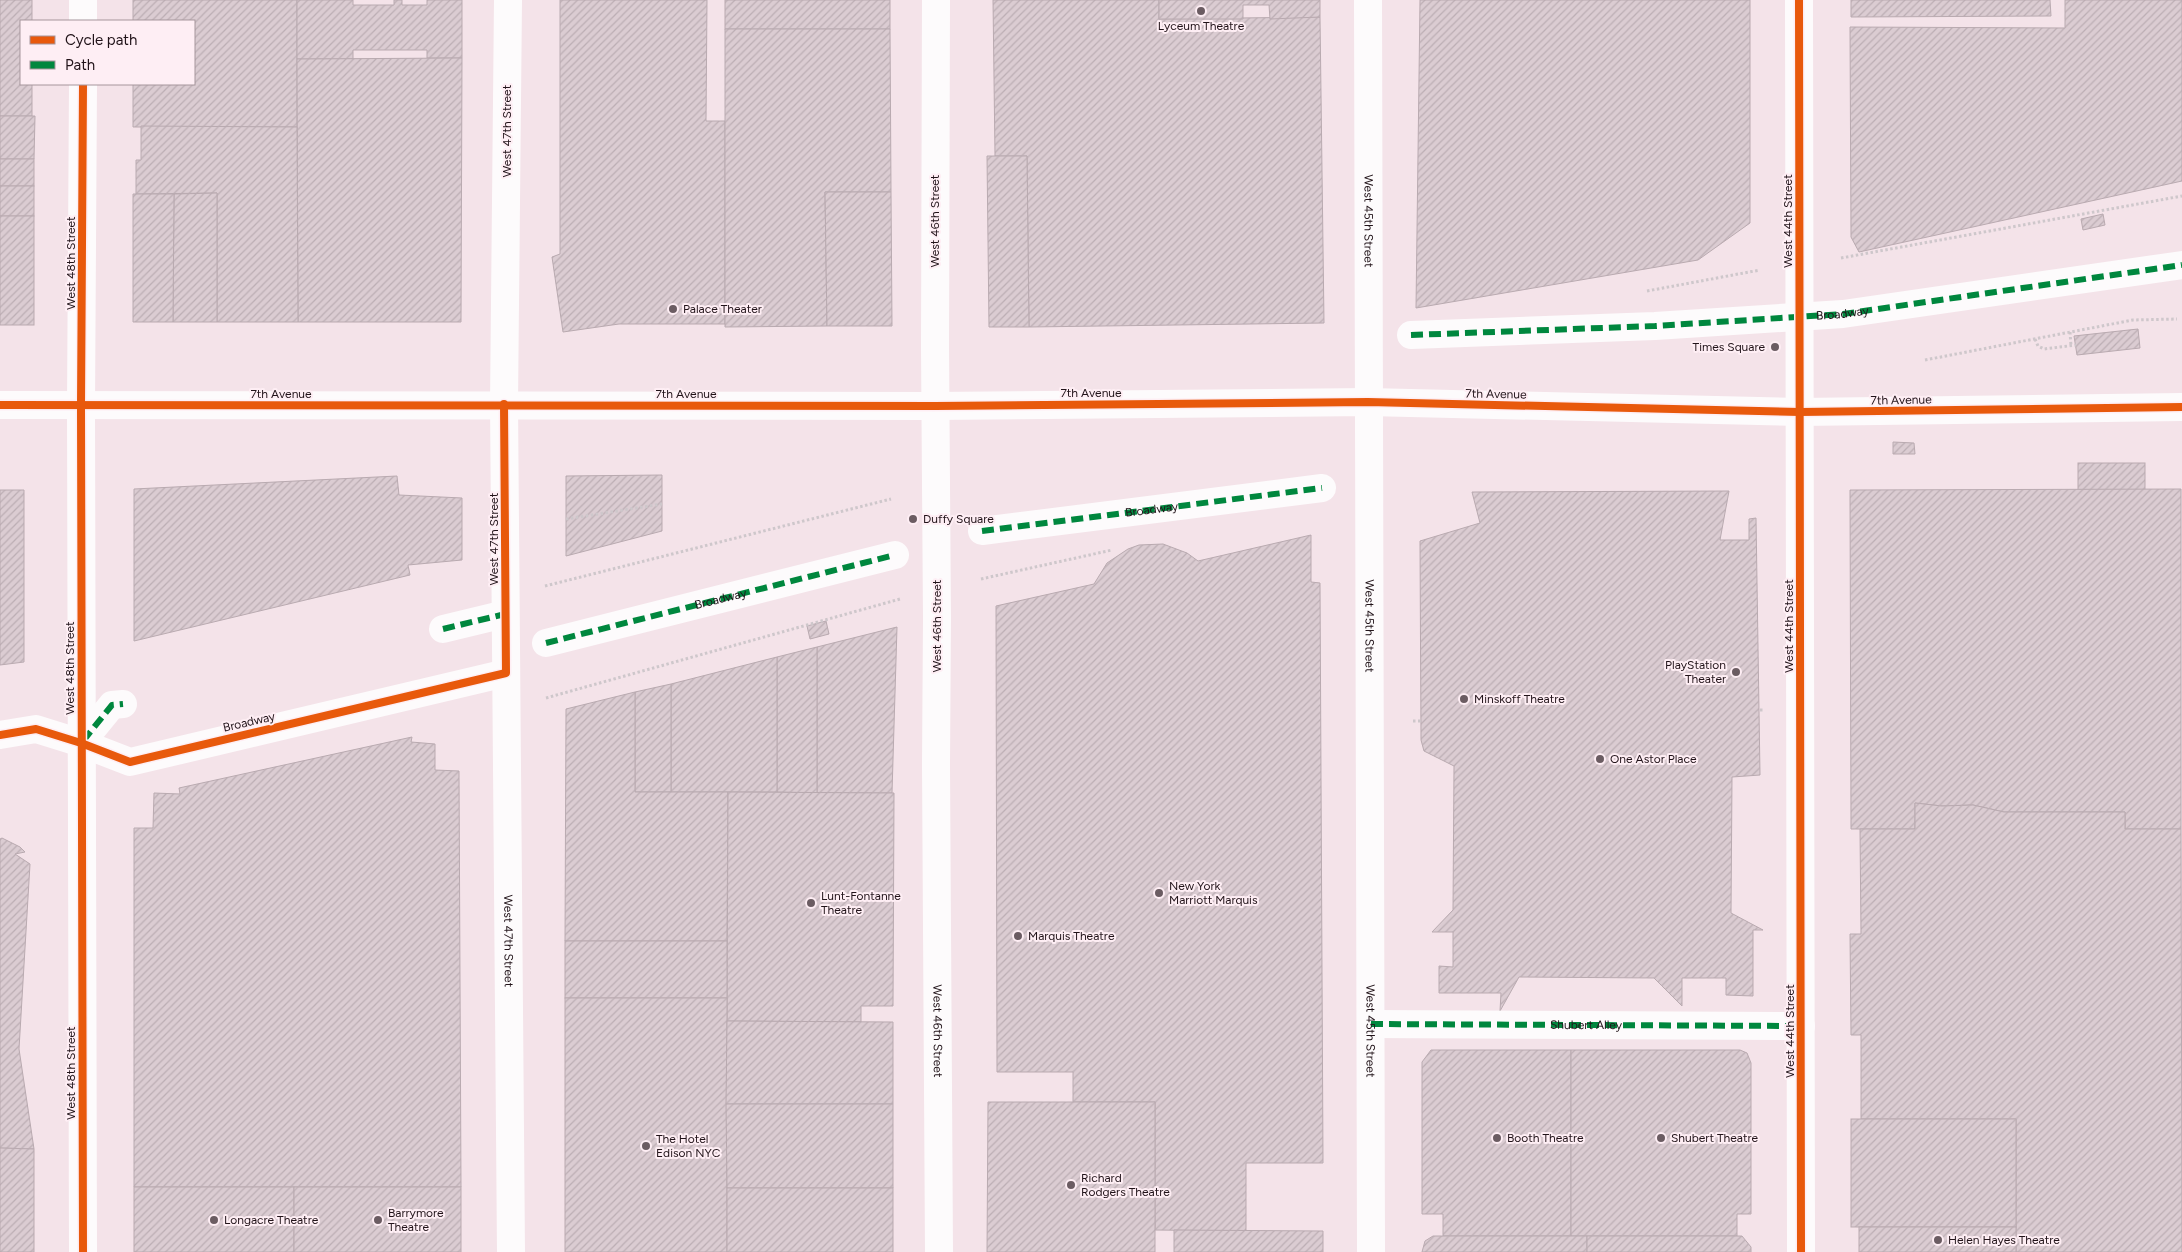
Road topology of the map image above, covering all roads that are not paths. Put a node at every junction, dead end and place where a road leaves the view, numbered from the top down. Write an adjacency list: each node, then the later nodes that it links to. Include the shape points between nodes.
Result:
1 (83, 0): 6 (street)
2 (508, 0): 12 (street, West 47th Street)
3 (936, 0): 15 (street, West 46th Street)
4 (1368, 0): 11 (street, West 45th Street)
5 (1800, 0): 9 (street, West 44th Street)
6 (83, 20)
7 (83, 85): 14 (street, West 48th Street)
8 (2182, 265): 9 (street, Broadway, via 1843,314)
9 (1800, 317): 10 (street, Broadway); 17 (street, West 44th Street)
10 (1411, 336)
11 (1368, 402): 15 (street, 7th Avenue); 17 (street, 7th Avenue); 28 (street, West 45th Street)
12 (504, 404): 14 (street, 7th Avenue); 15 (street, 7th Avenue); 21 (street, West 47th Street)
13 (0, 405): 14 (street, 7th Avenue)
14 (81, 406): 27 (street, West 48th Street)
15 (935, 406): 32 (street, West 46th Street)
16 (2182, 407): 17 (street, 7th Avenue)
17 (1800, 412): 29 (street, West 44th Street)
18 (1322, 488): 19 (street, Broadway)
19 (982, 531)
20 (896, 555): 23 (street, Broadway)
21 (505, 614): 22 (street); 24 (street, West 47th Street)
22 (443, 629)
23 (546, 643)
24 (506, 673): 27 (street, Broadway, via 130,762); 31 (street, West 47th Street)
25 (123, 704): 27 (street, via 112,705)
26 (0, 735): 27 (street, Broadway, via 36,729)
27 (81, 743): 30 (street, West 48th Street)
28 (1371, 1024): 29 (street, Shubert Alley); 33 (street, West 45th Street)
29 (1801, 1026): 34 (street, West 44th Street)
30 (82, 1252)
31 (511, 1252)
32 (939, 1252)
33 (1371, 1252)
34 (1802, 1252)

